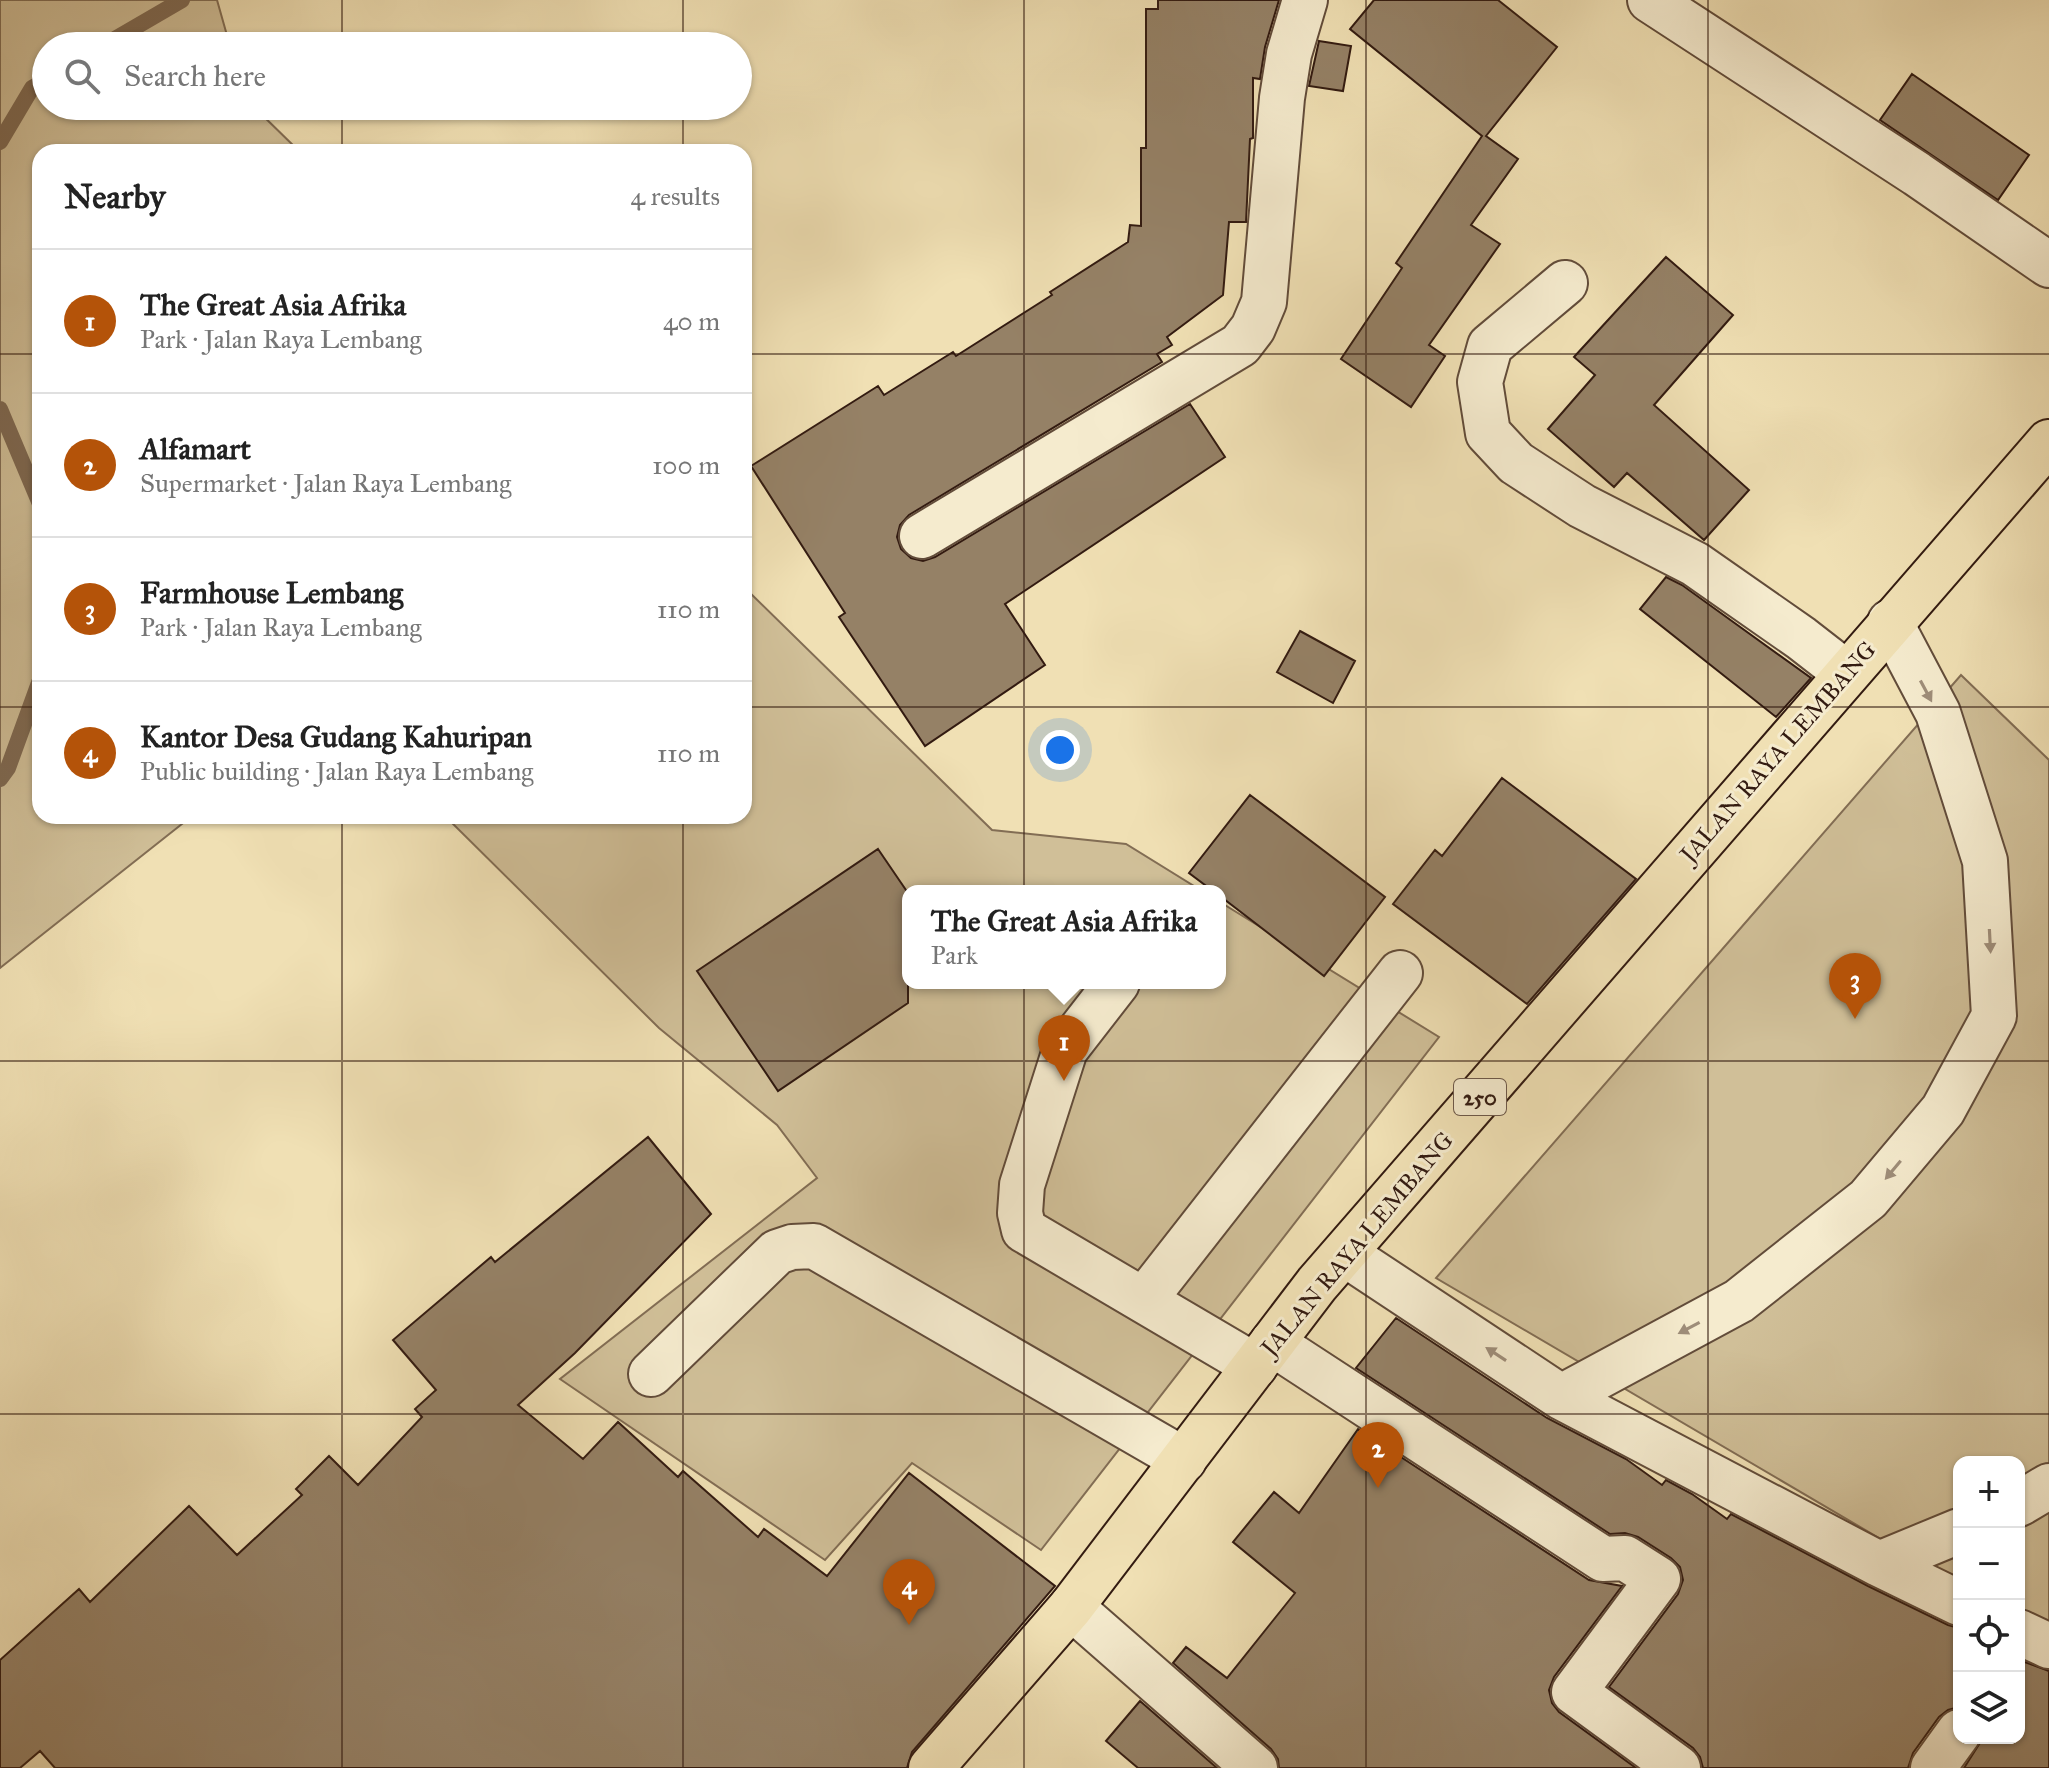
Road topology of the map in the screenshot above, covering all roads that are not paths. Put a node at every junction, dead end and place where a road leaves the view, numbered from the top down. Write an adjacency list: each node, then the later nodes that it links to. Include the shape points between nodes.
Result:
1 (1305, 0): 6 (street, via 1284,83 1264,302 1253,328 1240,345)
2 (1650, 0): 3 (street)
3 (2049, 265)
4 (1565, 283): 8 (street, via 1490,346 1480,382 1488,433 1516,463 1582,506 1695,564)
5 (2049, 442): 7 (main road, JALAN RAYA LEMBANG / 250)
6 (922, 536)
7 (1890, 622): 8 (main road, JALAN RAYA LEMBANG / 250); 15 (street, one-way to 15, via 1938,713 1985,861 1994,1016 1943,1110 1868,1199 1739,1301)
8 (1846, 673): 11 (main road, JALAN RAYA LEMBANG / 250)
9 (1400, 973): 12 (street)
10 (1112, 989): 12 (street, via 1065,1050 1022,1185 1020,1213 1024,1230)
11 (1345, 1254): 13 (main road, JALAN RAYA LEMBANG / 250); 15 (street, one-way to 11)
12 (1144, 1300): 13 (street)
13 (1264, 1355): 16 (main road, JALAN RAYA LEMBANG / 250); 26 (street, via 1603,1559 1625,1558 1658,1579 1574,1692)
14 (651, 1374): 16 (street, via 777,1252 814,1246)
15 (1561, 1397): 20 (street)
16 (1184, 1460): 22 (main road, JALAN RAYA LEMBANG / 250)
17 (2049, 1486): 18 (street)
18 (2025, 1500)
19 (1953, 1533): 20 (street)
20 (1879, 1564): 21 (street)
21 (1953, 1600)
22 (1071, 1607): 24 (main road, JALAN RAYA LEMBANG / 250); 25 (street)
23 (1953, 1740): 27 (street)
24 (931, 1768)
25 (1255, 1768)
26 (1678, 1768)
27 (1933, 1768)

